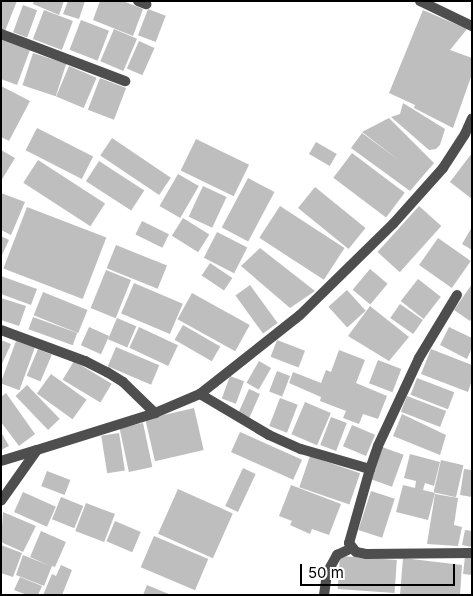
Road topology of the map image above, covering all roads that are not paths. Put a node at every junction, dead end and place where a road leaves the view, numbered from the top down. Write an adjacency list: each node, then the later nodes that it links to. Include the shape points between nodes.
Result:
1 (420, 1): 2 (street)
2 (472, 26)
3 (1, 34): 4 (street)
4 (125, 81)
5 (472, 118): 6 (street)
6 (468, 136): 9 (street, via 393,224 307,309)
7 (457, 295): 13 (street, via 419,358)
8 (1, 330): 10 (street, via 107,372 123,382)
9 (200, 394): 10 (street); 13 (street, via 277,439)
10 (155, 413): 11 (street)
11 (37, 450): 12 (street); 14 (street)
12 (1, 462)
13 (370, 469): 15 (street, via 350,539)
14 (1, 501)
15 (352, 548): 16 (street, via 366,554); 17 (street, via 337,555 327,573)
16 (472, 554)
17 (324, 595)

